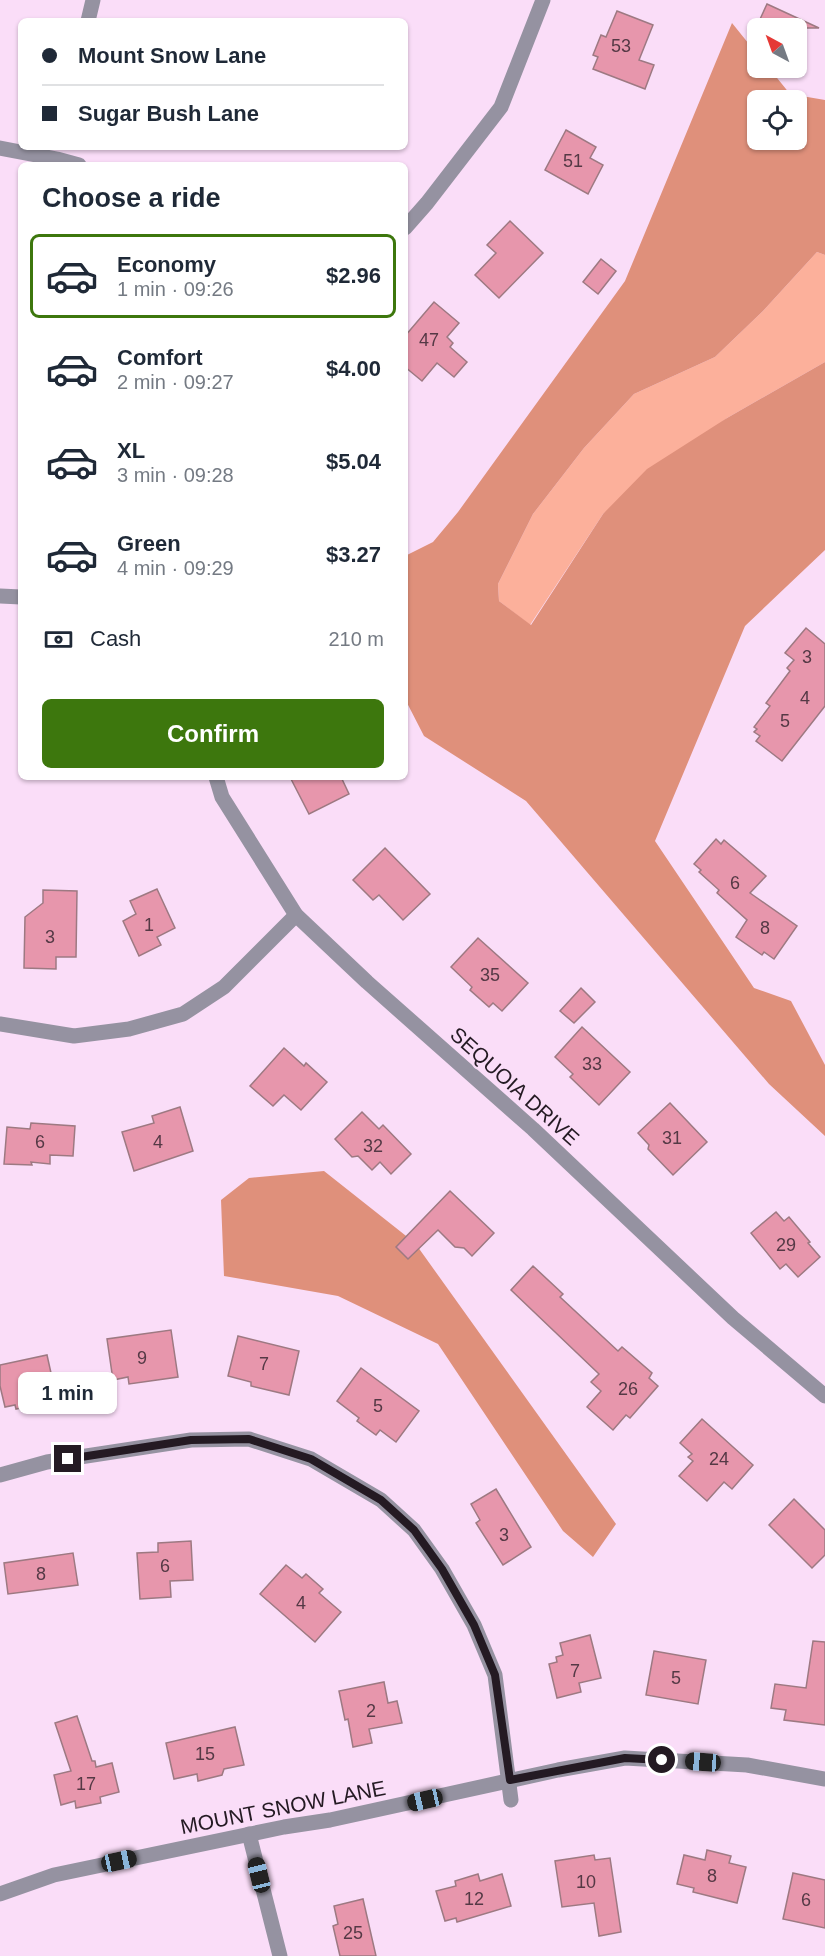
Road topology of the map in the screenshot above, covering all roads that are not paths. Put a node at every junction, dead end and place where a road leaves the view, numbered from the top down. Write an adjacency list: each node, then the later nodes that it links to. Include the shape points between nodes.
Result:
1 (93, 0): 3 (street)
2 (543, 0): 9 (street, via 501,107)
3 (89, 18)
4 (0, 148): 5 (street)
5 (18, 150)
6 (24, 150): 7 (street)
7 (59, 153): 8 (street)
8 (74, 162)
9 (408, 225)
10 (0, 596): 11 (street)
11 (18, 597)
12 (217, 780): 13 (street, SEQUOIA DRIVE, via 222,797)
13 (296, 915): 14 (street, via 224,987 183,1014 129,1029 74,1036); 15 (street, SEQUOIA DRIVE, via 533,1129 733,1318)
14 (0, 1024)
15 (825, 1396)
16 (0, 1474): 18 (street, via 47,1462 191,1440 249,1439 311,1459 381,1500 414,1530 474,1625 495,1675)
17 (825, 1779): 18 (street, MOUNT SNOW LANE, via 747,1765 625,1758)
18 (510, 1780): 19 (street); 20 (street, MOUNT SNOW LANE)
19 (511, 1800)
20 (249, 1834): 21 (street, MOUNT SNOW LANE, via 54,1875); 22 (street)
21 (0, 1894)
22 (280, 1956)

